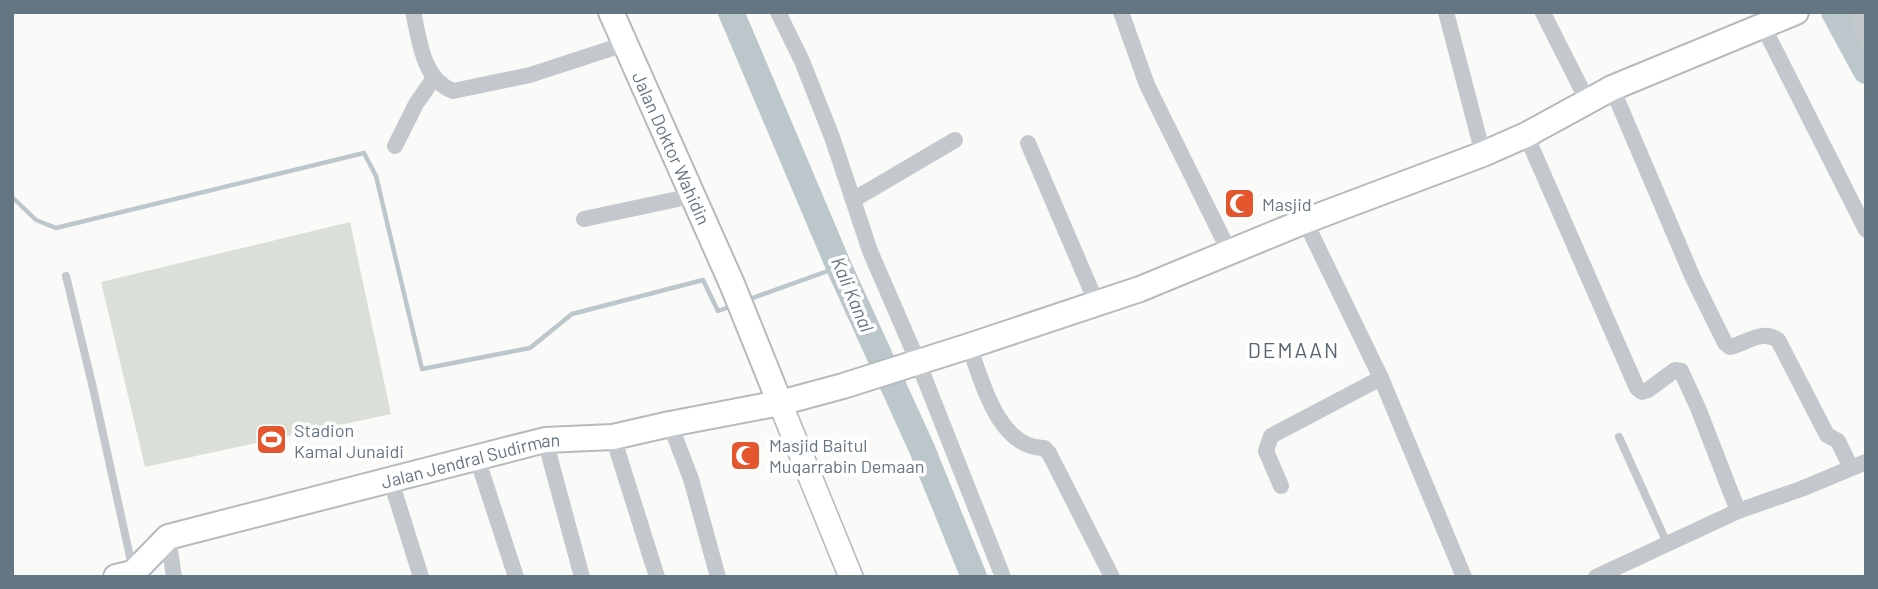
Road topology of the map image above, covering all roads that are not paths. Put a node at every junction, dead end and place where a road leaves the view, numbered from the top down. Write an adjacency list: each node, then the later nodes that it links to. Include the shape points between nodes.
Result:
1 (413, 12): 12 (street)
2 (611, 12): 11 (main road, Jalan Doktor Wahidin)
3 (778, 12): 21 (street, via 807,74)
4 (1121, 12): 25 (street, via 1147,85)
5 (1446, 12): 19 (street)
6 (1796, 12): 9 (main road, Jalan Jendral Sudirman)
7 (1857, 12): 10 (street)
8 (1543, 13): 14 (street)
9 (1763, 26): 13 (main road, Jalan Jendral Sudirman); 24 (street)
10 (1866, 41)
11 (625, 44): 12 (street, via 530,75 472,88 453,91); 20 (main road, Jalan Doktor Wahidin)
12 (434, 78): 18 (street)
13 (1612, 88): 14 (main road, Jalan Jendral Sudirman); 37 (street, via 1725,343 1730,347 1759,335 1778,340 1827,435)
14 (1587, 100): 15 (main road, Jalan Jendral Sudirman)
15 (1526, 135): 19 (main road, Jalan Jendral Sudirman); 40 (street, via 1637,388 1648,390 1675,370 1681,371)
16 (955, 140): 21 (street)
17 (1028, 143): 27 (street)
18 (394, 146)
19 (1483, 154): 23 (main road, Jalan Jendral Sudirman)
20 (692, 196): 22 (street); 31 (main road, Jalan Doktor Wahidin)
21 (853, 200): 29 (street)
22 (584, 219)
23 (1305, 221): 25 (main road, Jalan Jendral Sudirman); 30 (street)
24 (1866, 230)
25 (1230, 253): 27 (main road, Jalan Jendral Sudirman)
26 (66, 276): 43 (lane, via 93,388)
27 (1097, 304): 28 (main road, Jalan Jendral Sudirman)
28 (969, 346): 29 (main road, Jalan Jendral Sudirman); 53 (street, via 994,409 1019,442 1049,453)
29 (912, 364): 31 (main road, Jalan Jendral Sudirman); 52 (street)
30 (1381, 378): 39 (street, via 1270,436 1266,451); 54 (street)
31 (780, 403): 32 (main road, Jalan Jendral Sudirman); 51 (main road)
32 (670, 424): 34 (main road, Jalan Jendral Sudirman); 50 (street, via 691,479)
33 (1619, 436): 42 (lane)
34 (613, 438): 35 (main road, Jalan Jendral Sudirman); 49 (street)
35 (545, 440): 36 (main road, Jalan Jendral Sudirman); 48 (street)
36 (477, 458): 38 (main road, Jalan Jendral Sudirman); 47 (street)
37 (1858, 465): 40 (street)
38 (390, 478): 41 (main road, Jalan Jendral Sudirman); 46 (street)
39 (1281, 486)
40 (1738, 511): 42 (street)
41 (168, 537): 43 (main road); 45 (street)
42 (1667, 543): 44 (street)
43 (125, 575)
44 (1606, 575)
45 (174, 577)
46 (421, 577)
47 (516, 577)
48 (582, 577)
49 (657, 577)
50 (718, 577)
51 (851, 577)
52 (1003, 577)
53 (1112, 577)
54 (1464, 577)

